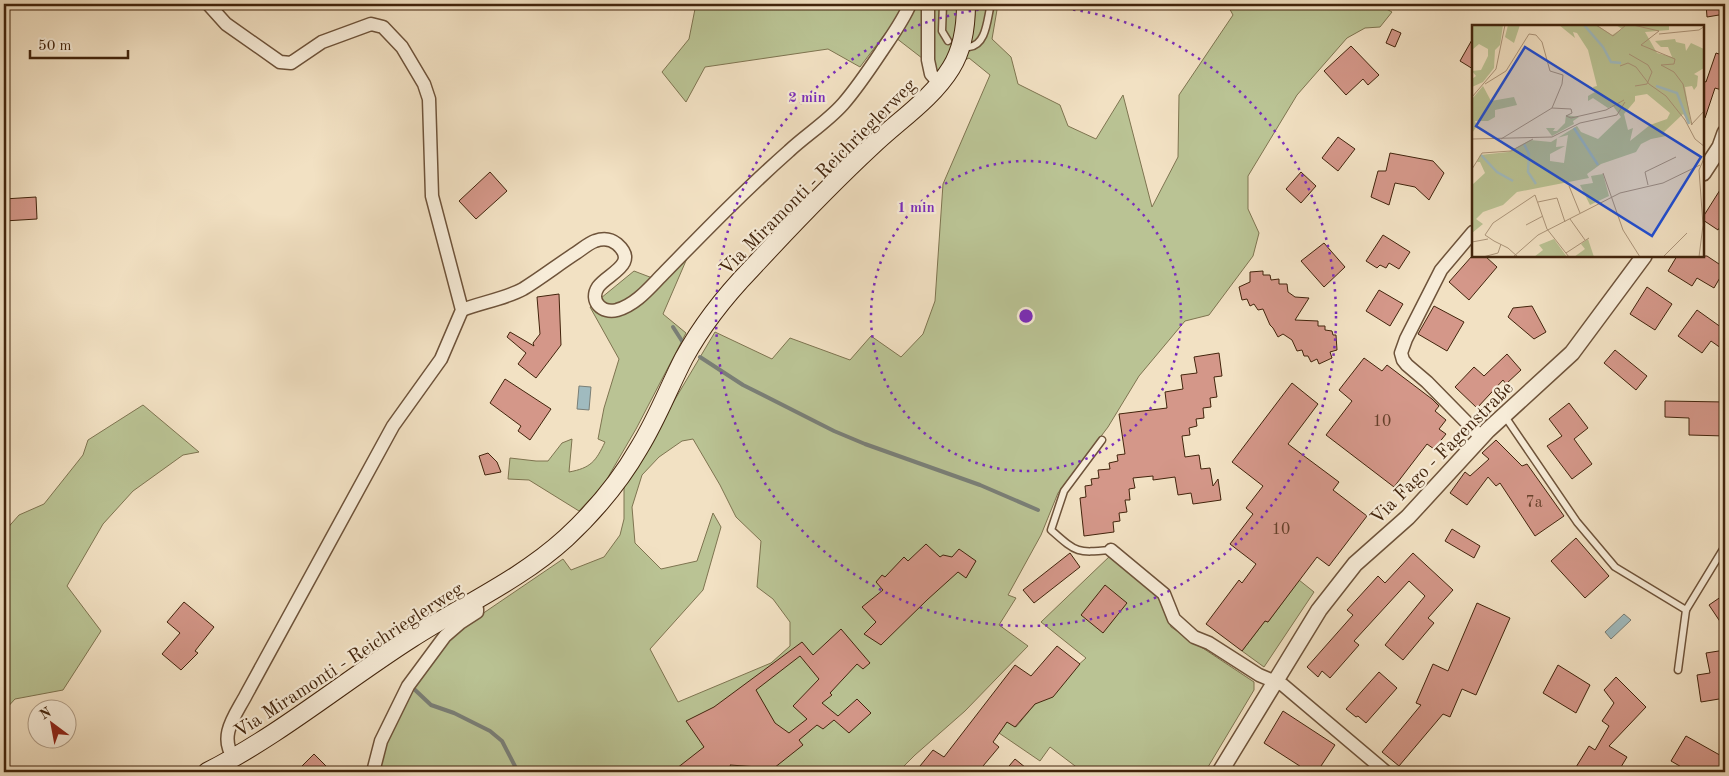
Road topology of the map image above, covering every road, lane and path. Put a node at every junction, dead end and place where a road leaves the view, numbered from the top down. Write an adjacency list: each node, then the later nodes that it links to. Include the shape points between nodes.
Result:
1 (208, 4): 14 (street, via 226,24 285,64 322,42 366,25 377,24 392,34 420,76 429,99 432,196)
2 (910, 4): 14 (street, via 844,104 790,149 632,304 609,311 602,309 595,300 600,284 621,269 624,258 615,243 601,239 522,289)
3 (928, 4): 9 (street, via 928,60 931,74)
4 (944, 4): 7 (lane, via 942,31)
5 (966, 4): 9 (main road, Via Miramonti - Reichrieglerweg, via 965,29 958,54)
6 (990, 4): 8 (lane, via 983,36 977,44)
7 (948, 41)
8 (969, 47)
9 (939, 83): 20 (main road, Via Miramonti - Reichrieglerweg, via 871,146 723,300 685,357 641,446 586,519 517,576)
10 (1723, 140): 11 (street)
11 (1704, 171)
12 (1472, 233): 16 (street, via 1441,270 1401,352 1407,365)
13 (1643, 258): 15 (street, Via Fago - Fagenstraße, via 1572,353)
14 (462, 310): 24 (street, Via Miramonti - Reichrieglerweg, via 441,359 392,426 231,724 226,739)
15 (1504, 415): 16 (street, Via Fago - Fagenstraße); 21 (lane, via 1577,522 1615,567)
16 (1481, 437): 23 (street, Via Fago - Fagenstraße, via 1408,516 1355,564 1319,610)
17 (1102, 440): 19 (lane, via 1064,491 1051,530 1072,549 1086,552)
18 (1725, 546): 21 (lane)
19 (1110, 550): 23 (street, via 1164,594 1174,619 1194,637)
20 (474, 602): 24 (main road, Via Miramonti - Reichrieglerweg, via 414,637); 26 (street, via 477,612 445,636 408,686 381,740)
21 (1686, 610): 22 (lane)
22 (1678, 670)
23 (1276, 682): 27 (street, Via Fago - Fagenstraße); 28 (street)
24 (234, 758): 25 (main road)
25 (207, 772)
26 (373, 772)
27 (1220, 772)
28 (1386, 772)

